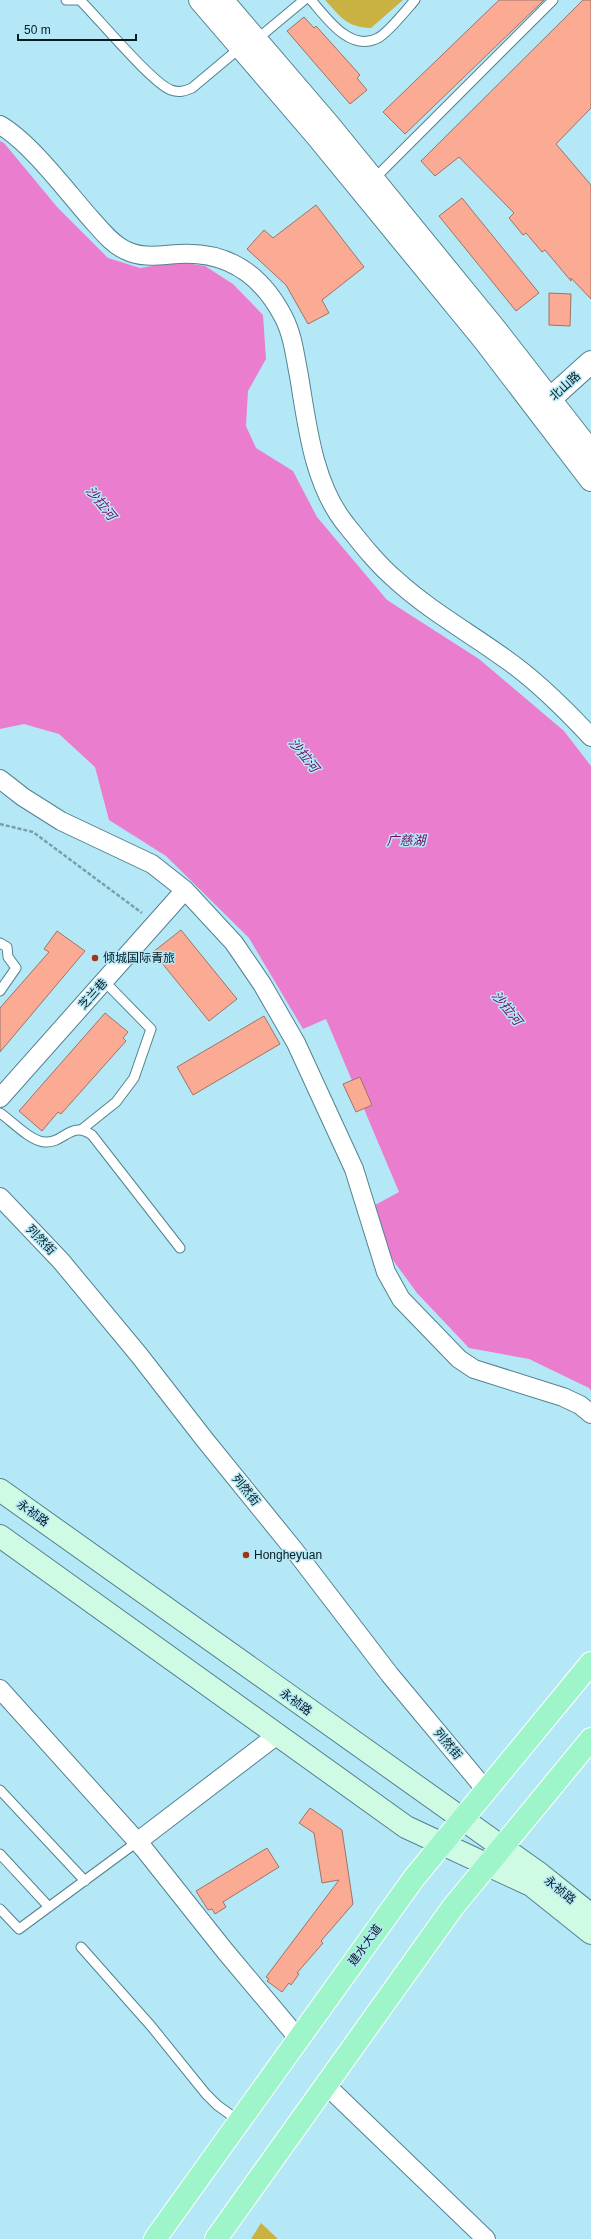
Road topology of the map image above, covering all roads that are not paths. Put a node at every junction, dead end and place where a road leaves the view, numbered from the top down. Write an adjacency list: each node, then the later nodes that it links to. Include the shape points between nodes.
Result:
1 (66, 0): 2 (lane)
2 (79, 0): 9 (lane, via 170,90 178,92 192,88)
3 (200, 0): 9 (street)
4 (222, 0): 9 (street)
5 (304, 0): 9 (lane)
6 (311, 0): 7 (lane, via 344,35 364,40 379,38)
7 (415, 0)
8 (553, 0): 11 (lane)
9 (248, 43): 11 (street); 13 (street, via 316,135)
10 (0, 125): 16 (street, via 22,141 106,236 124,250 144,256 198,254 228,259 263,286 278,307 289,330 308,430 323,485 344,521 394,579 429,607 529,677 565,709)
11 (373, 180): 13 (street)
12 (591, 362): 13 (street, 北山路)
13 (545, 404): 14 (street); 15 (street)
14 (591, 452)
15 (591, 480)
16 (591, 737)
17 (0, 779): 18 (street, via 61,821 139,857)
18 (185, 890): 20 (street, 芝兰巷); 27 (street, via 234,943 262,984 296,1044 354,1169 386,1272 401,1299 459,1359 474,1369 563,1397)
19 (0, 943): 21 (lane, via 7,947 8,957 16,968)
20 (104, 981): 22 (street, 芝兰巷); 24 (lane, via 151,1029 134,1078 116,1102)
21 (0, 991)
22 (0, 1098)
23 (0, 1112): 24 (lane, via 43,1142 54,1141 70,1131)
24 (81, 1130): 26 (lane, via 92,1135)
25 (0, 1198): 34 (street, 列然街, via 61,1262 134,1350 296,1551 390,1675)
26 (180, 1248)
27 (591, 1414)
28 (0, 1490): 36 (main road, 永祯路)
29 (0, 1536): 32 (main road, 永祯路)
30 (591, 1663): 34 (main road, 建水大道)
31 (0, 1689): 37 (street)
32 (277, 1735): 37 (street); 38 (main road, 永祯路, via 406,1827)
33 (591, 1739): 39 (main road)
34 (485, 1789): 36 (main road, 建水大道)
35 (0, 1790): 42 (lane)
36 (461, 1819): 38 (main road, 建水大道); 39 (main road, 永祯路)
37 (137, 1842): 42 (lane); 48 (street)
38 (441, 1844): 41 (main road, 永祯路); 48 (main road, 建水大道)
39 (502, 1847): 41 (main road); 45 (main road, 永祯路)
40 (0, 1854): 43 (lane)
41 (488, 1865): 46 (main road, 永祯路, via 531,1885); 49 (main road, via 453,1907)
42 (85, 1881): 43 (lane)
43 (49, 1907): 44 (lane, via 19,1929)
44 (0, 1909)
45 (591, 1915)
46 (591, 1933)
47 (81, 1947): 50 (lane, via 151,2026 206,2094 217,2106)
48 (298, 2038): 50 (main road, 建水大道)
49 (326, 2085): 52 (main road); 53 (street)
50 (239, 2121): 51 (main road, 建水大道)
51 (155, 2239)
52 (216, 2239)
53 (486, 2239)

